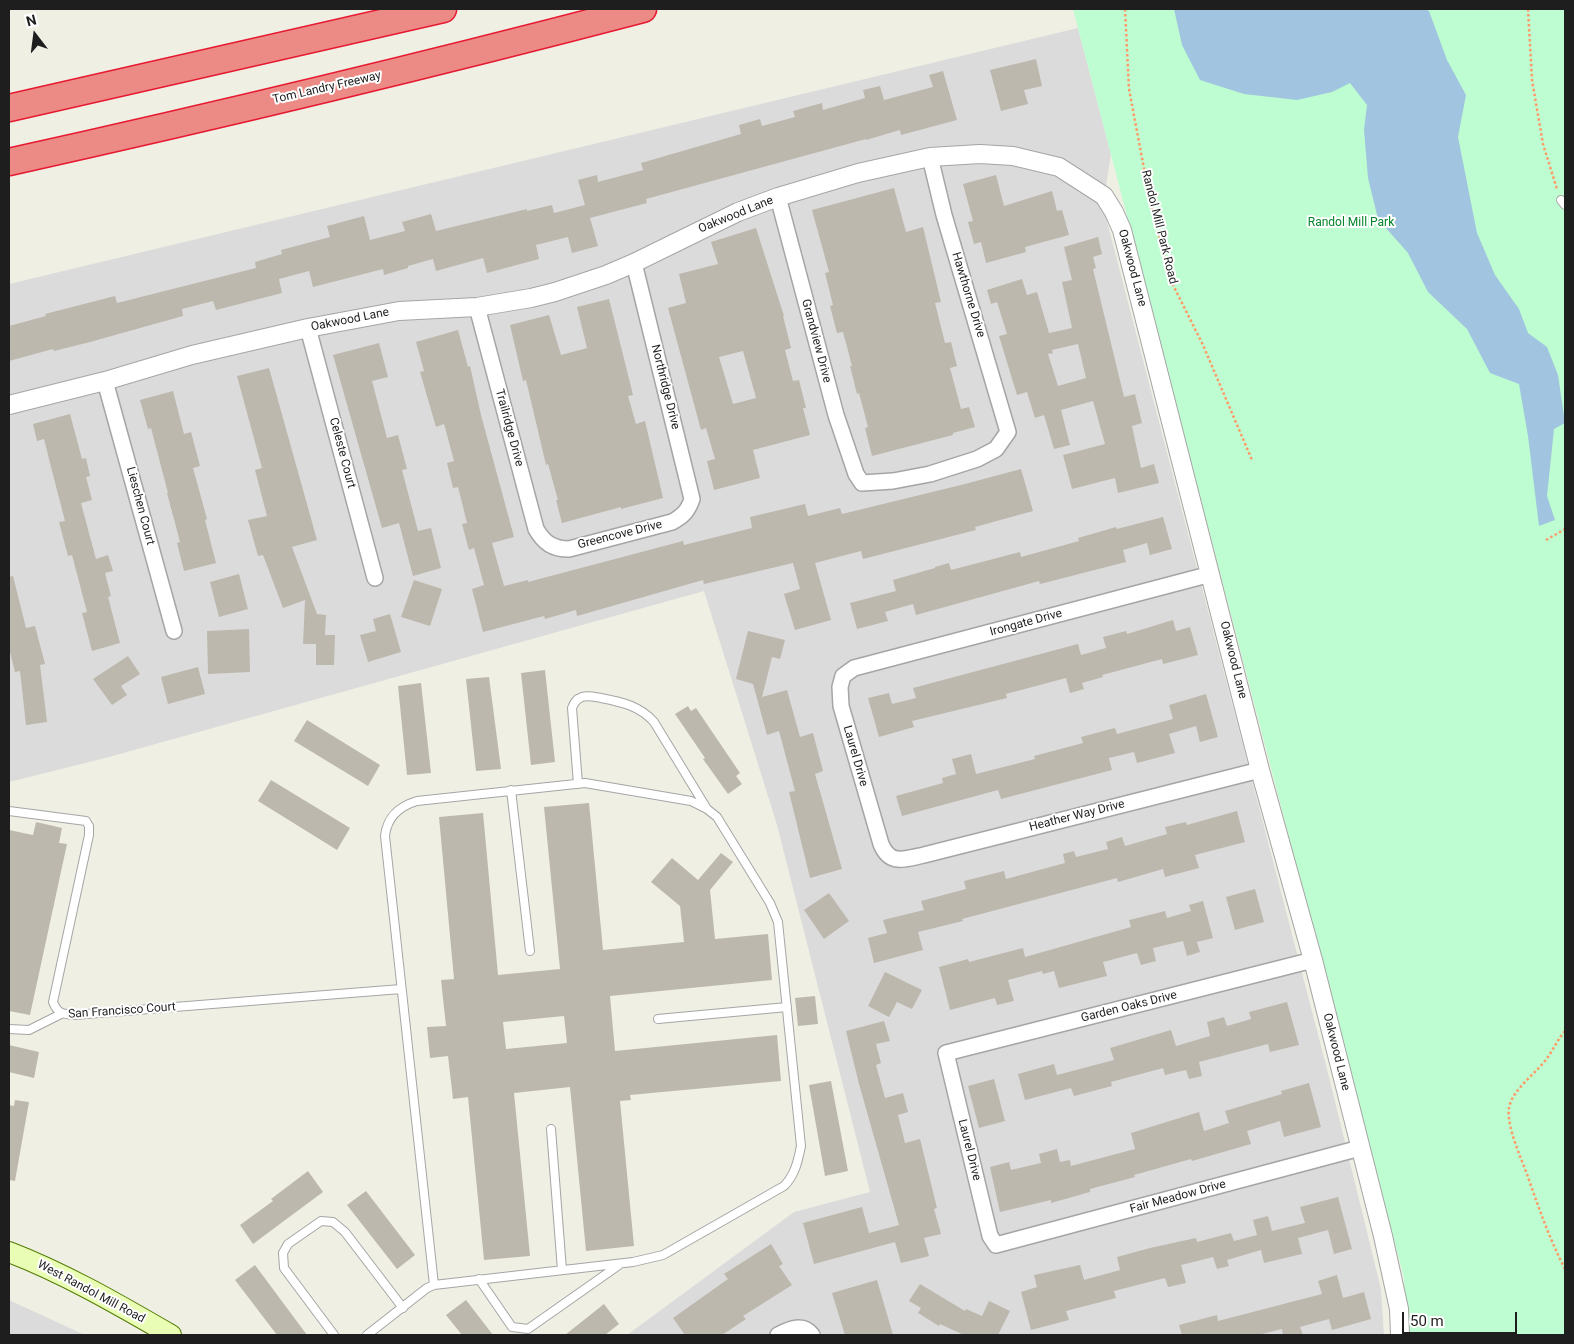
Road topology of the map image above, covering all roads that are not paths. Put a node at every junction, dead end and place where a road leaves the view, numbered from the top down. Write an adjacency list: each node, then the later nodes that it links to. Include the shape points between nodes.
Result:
1 (443, 9): 3 (highway)
2 (643, 9): 5 (highway, Tom Landry Freeway, via 495,48)
3 (9, 108)
4 (930, 157): 6 (street, Oakwood Lane, via 858,173); 12 (street, Hawthorne Drive, via 1008,432 996,450 977,459 930,474); 15 (street, Oakwood Lane, via 980,154 1038,160 1059,167 1104,196 1122,230)
5 (9, 162)
6 (778, 197): 7 (street, Oakwood Lane, via 738,212); 12 (street, Grandview Drive, via 836,415)
7 (634, 263): 8 (street, Oakwood Lane, via 555,292); 13 (street, Northridge Drive, via 690,487 692,499)
8 (477, 307): 9 (street, Oakwood Lane, via 399,311); 14 (street, Trailridge Drive, via 536,529)
9 (308, 328): 10 (street, Oakwood Lane, via 192,355); 16 (street, Celeste Court)
10 (105, 381): 11 (street, Oakwood Lane); 17 (street, Lieschen Court)
11 (9, 405)
12 (862, 483)
13 (688, 510): 14 (street, Greencove Drive, via 672,522 569,548)
14 (549, 545)
15 (1211, 574): 18 (street, Irongate Drive, via 854,668); 19 (street, Oakwood Lane)
16 (375, 578)
17 (174, 630)
18 (843, 676): 24 (street, Laurel Drive, via 841,706 884,853)
19 (1260, 770): 24 (street, Heather Way Drive, via 924,855); 26 (street, Oakwood Lane)
20 (578, 784): 21 (lane); 22 (lane, via 691,801); 22 (lane, via 572,708 575,701 588,696 624,702 641,710 654,722)
21 (511, 790): 25 (lane); 27 (lane, via 417,801 401,808 386,827)
22 (707, 808): 28 (lane, via 717,817 770,903 778,922)
23 (9, 811): 29 (lane, San Francisco Court, via 86,821 89,826 53,1002)
24 (892, 859)
25 (530, 951)
26 (1313, 960): 32 (street, Garden Oaks Drive); 34 (street, Oakwood Lane)
27 (401, 989): 29 (lane, San Francisco Court); 40 (lane)
28 (787, 1007): 30 (lane); 37 (lane, via 801,1146 791,1179 663,1255)
29 (61, 1014): 31 (lane, via 28,1030)
30 (658, 1019)
31 (9, 1029)
32 (946, 1053): 35 (street, Laurel Drive, via 990,1236)
33 (551, 1129): 38 (lane)
34 (1360, 1148): 35 (street, Fair Meadow Drive); 47 (street, Oakwood Lane, via 1399,1308)
35 (996, 1246)
36 (9, 1252): 42 (main road, West Randol Mill Road, via 112,1301)
37 (620, 1264): 38 (lane); 39 (lane, via 528,1329 512,1326)
38 (562, 1270): 39 (lane)
39 (479, 1279): 40 (lane)
40 (434, 1285): 41 (lane)
41 (403, 1308): 43 (lane, via 345,1232 333,1222 321,1221 288,1244 283,1253 284,1268); 44 (lane)
42 (171, 1335)
43 (334, 1335)
44 (368, 1335)
45 (778, 1335): 46 (street, via 796,1327)
46 (812, 1335)
47 (1400, 1335)

